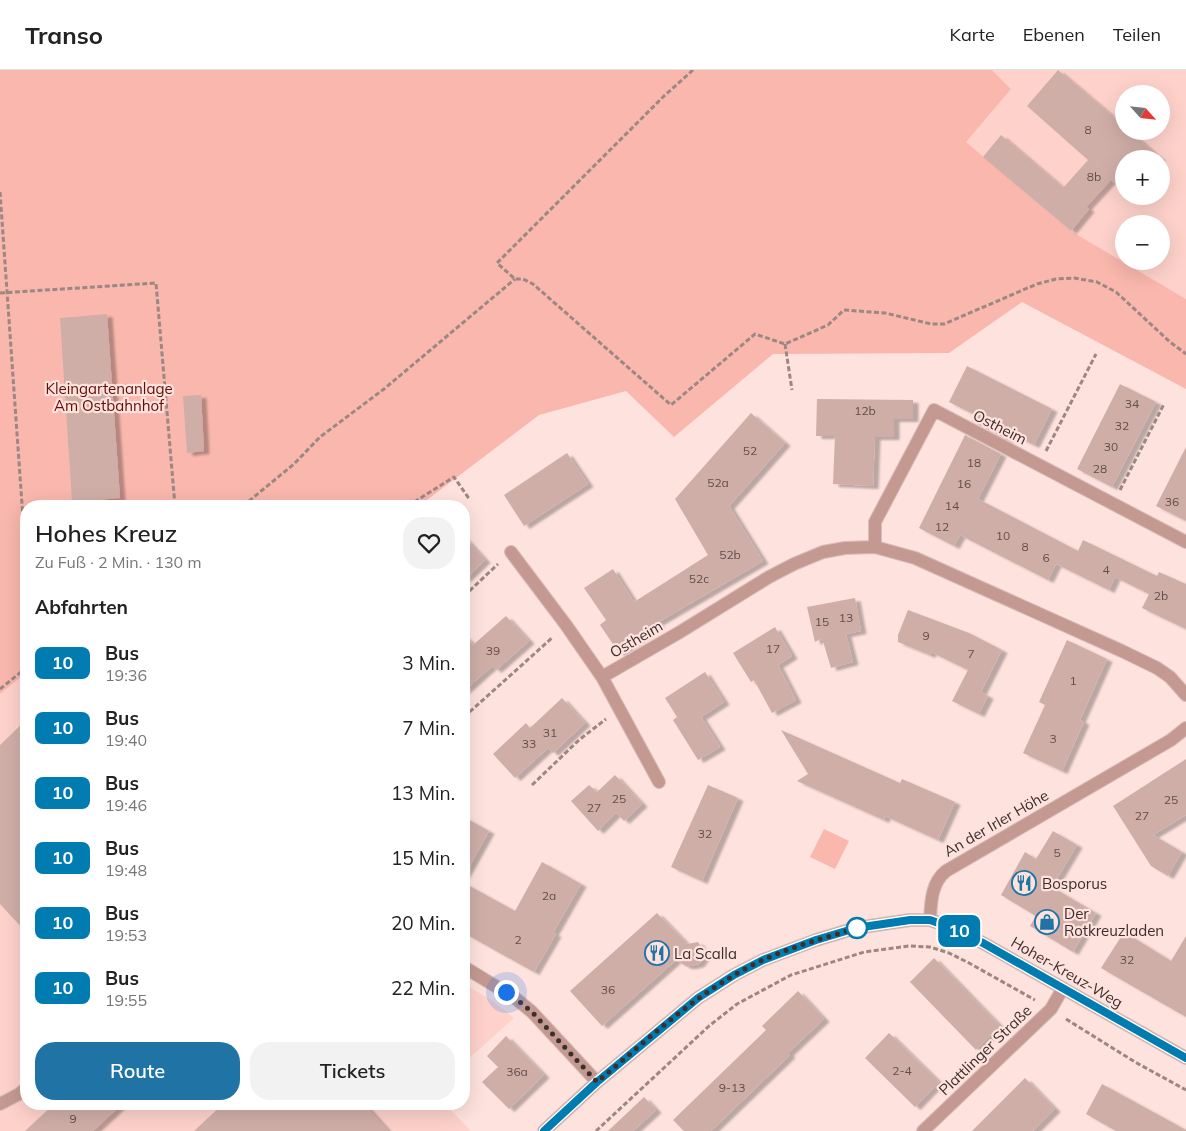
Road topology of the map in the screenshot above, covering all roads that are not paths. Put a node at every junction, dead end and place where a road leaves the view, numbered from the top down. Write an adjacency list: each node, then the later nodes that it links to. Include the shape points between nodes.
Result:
1 (1186, 542): 2 (street, Ostheim, via 934,410 875,522)
2 (875, 547): 4 (street, Ostheim, via 823,552 794,564); 5 (street, Ostheim, via 915,558 1140,659 1170,677)
3 (511, 552): 4 (street, Ostheim)
4 (602, 677): 7 (street, Ostheim)
5 (1186, 695)
6 (1186, 728): 8 (street, An der Irler Höhe, via 1171,740 946,871 938,878)
7 (659, 782)
8 (930, 920): 10 (street, Hoher-Kreuz-Weg, via 960,931); 12 (street, via 856,928 763,960 698,998)
9 (470, 971): 12 (street, via 532,1012)
10 (1063, 988): 11 (street, Hoher-Kreuz-Weg); 16 (street, Plattlinger Straße, via 1051,1009)
11 (1186, 1058)
12 (597, 1082): 15 (street)
13 (20, 1093): 14 (street)
14 (0, 1104)
15 (544, 1131)
16 (923, 1131)

